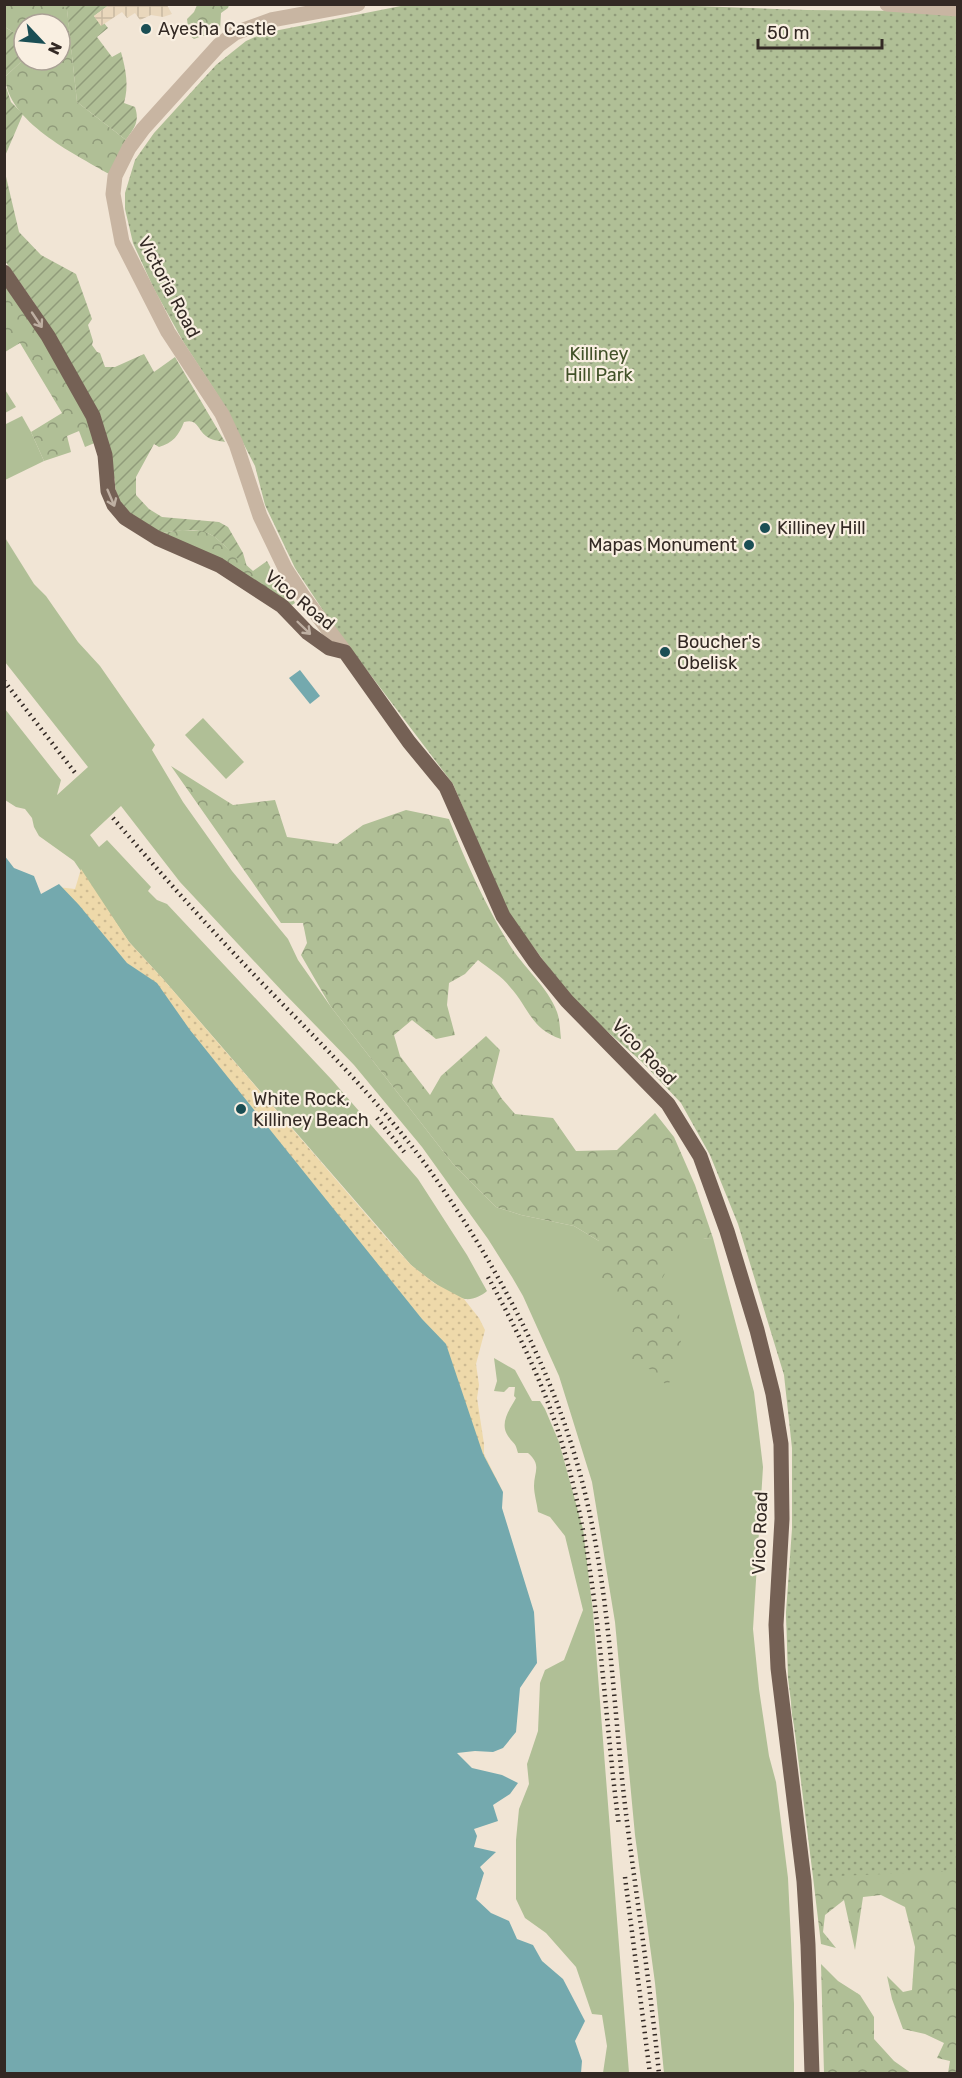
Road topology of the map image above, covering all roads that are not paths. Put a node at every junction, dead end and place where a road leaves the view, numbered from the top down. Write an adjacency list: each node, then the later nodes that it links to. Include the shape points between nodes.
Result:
1 (358, 4): 6 (street, Victoria Road, via 272,20 235,33 219,45 129,148 115,176 114,194 122,242 168,332 222,414 272,542 303,596)
2 (887, 4): 3 (street)
3 (905, 5): 4 (street)
4 (957, 9)
5 (4, 272): 6 (main road, Vico Road, one-way to 6, via 48,336 93,416 114,506 125,518 157,538 219,565 282,606 328,648)
6 (345, 652): 7 (main road, Vico Road, via 446,787 502,916 567,1001 668,1104 700,1156 727,1231 757,1330 781,1444 778,1668 804,1881)
7 (812, 2073)

